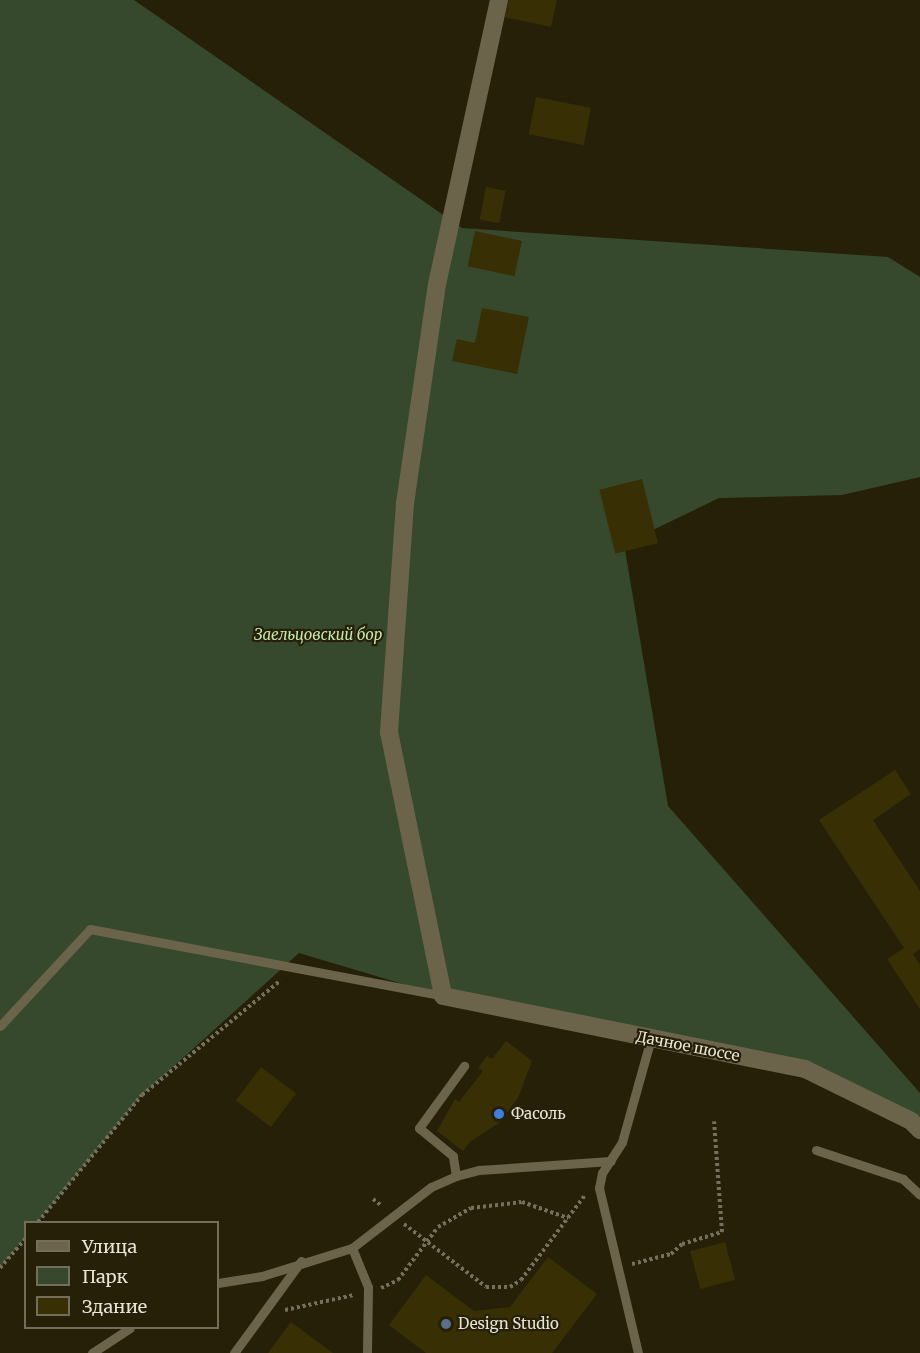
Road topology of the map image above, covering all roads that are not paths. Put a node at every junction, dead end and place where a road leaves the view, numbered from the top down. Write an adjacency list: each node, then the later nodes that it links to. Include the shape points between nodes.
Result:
1 (499, 0): 2 (street, via 437,284 405,503 389,732)
2 (443, 996): 3 (lane, via 90,929); 4 (street, Дачное шоссе)
3 (0, 1026)
4 (651, 1038): 6 (street, Дачное шоссе, via 805,1070 911,1121); 8 (lane, via 622,1142)
5 (464, 1066): 9 (lane, via 419,1128 453,1156)
6 (920, 1130)
7 (816, 1150): 10 (lane, via 903,1179)
8 (611, 1161): 9 (lane, via 479,1170); 18 (lane, via 602,1173 599,1188)
9 (456, 1176): 11 (lane, via 431,1187)
10 (920, 1195)
11 (352, 1248): 12 (lane); 17 (lane, via 368,1291)
12 (302, 1260): 13 (lane, via 262,1276); 16 (lane)
13 (219, 1284)
14 (128, 1329): 15 (lane)
15 (92, 1353)
16 (234, 1353)
17 (367, 1353)
18 (638, 1353)

